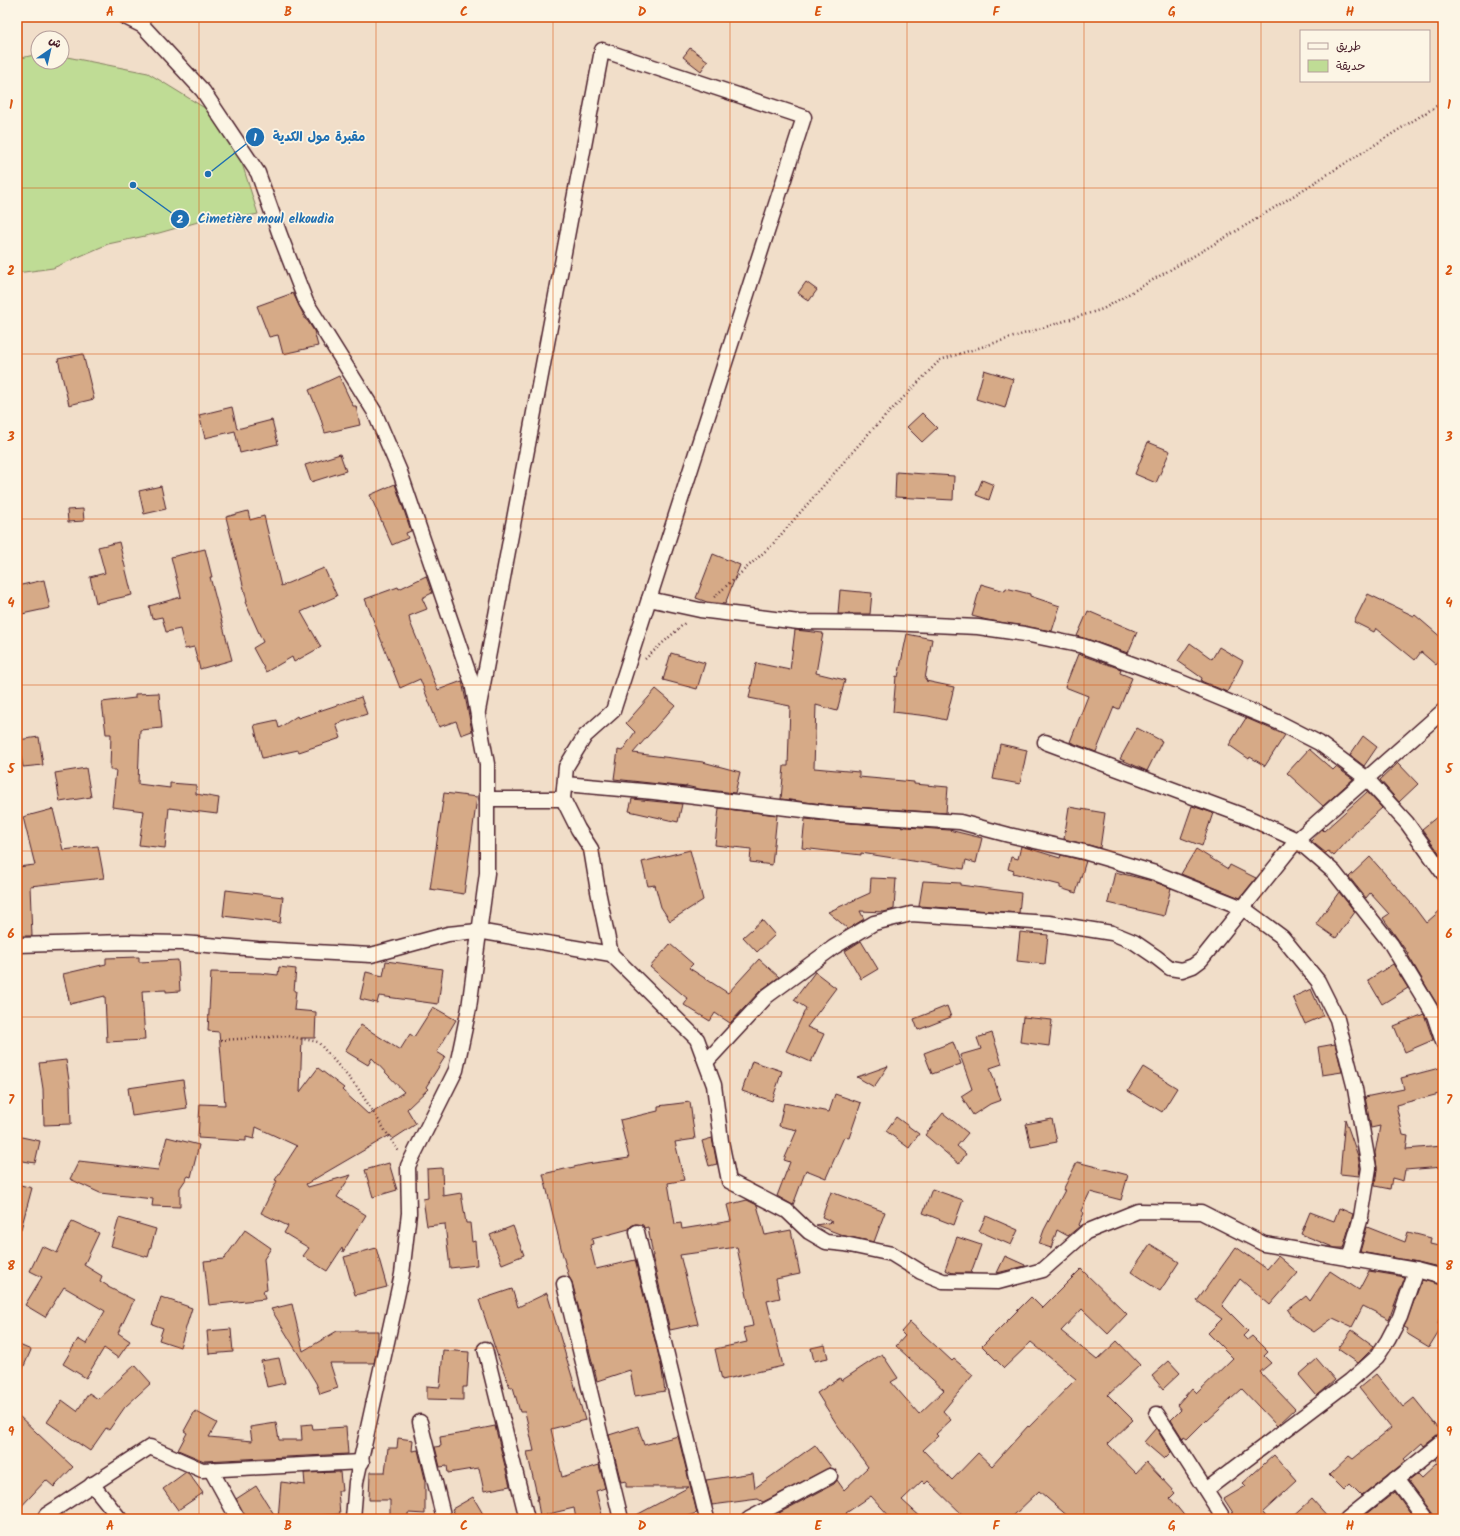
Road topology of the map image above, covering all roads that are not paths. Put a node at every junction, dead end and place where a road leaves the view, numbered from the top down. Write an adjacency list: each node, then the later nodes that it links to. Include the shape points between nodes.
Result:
1 (125, 17): 3 (street, via 143,26 203,90 258,173 306,302 374,411 400,472 472,683)
2 (649, 599): 3 (street, via 804,117 602,50); 6 (street, via 700,610 799,622 978,627 1083,646 1176,680 1280,723 1319,743); 7 (street, via 613,711 584,736 566,767)
3 (478, 711): 8 (street, via 487,764)
4 (1443, 711): 6 (street)
5 (1045, 742): 10 (street, via 1247,818)
6 (1366, 778): 10 (street); 11 (street, via 1407,823)
7 (565, 784): 9 (street); 12 (street, via 837,814 960,822 1084,852 1155,873)
8 (487, 799): 9 (street); 13 (street, via 487,873)
9 (563, 799): 15 (street, via 578,829 592,849)
10 (1297, 840): 12 (street); 16 (street, via 1334,872 1391,944 1434,1015)
11 (1443, 872)
12 (1242, 908): 17 (street, via 1200,960 1182,970 1170,968 1134,942 1112,933 1049,923 911,914 874,923 834,947 767,996); 19 (street, via 1282,937 1318,980 1337,1019 1355,1089 1369,1168 1361,1217)
13 (478, 931): 14 (street, via 448,934 371,955 182,943); 15 (street); 27 (street, via 468,1008 456,1070 408,1166 409,1213 402,1274)
14 (17, 945)
15 (611, 954): 17 (street, via 698,1039)
16 (1443, 1042)
17 (706, 1062): 19 (street, via 714,1086 729,1181 787,1211 809,1232 826,1242 892,1254 921,1272 943,1281 998,1282 1043,1270 1086,1232 1138,1211 1201,1212 1264,1244)
18 (637, 1232): 40 (street)
19 (1350, 1259): 20 (street)
20 (1416, 1270): 21 (street); 32 (street, via 1400,1316 1377,1357 1350,1381)
21 (1443, 1278)
22 (564, 1284): 39 (street)
23 (485, 1349): 38 (street)
24 (1157, 1414): 32 (street)
25 (420, 1422): 37 (street)
26 (1443, 1442): 30 (street)
27 (362, 1462): 28 (street); 36 (street, via 356,1482)
28 (211, 1470): 31 (street, via 202,1470 150,1446); 35 (street)
29 (830, 1476): 41 (street)
30 (1396, 1479): 43 (street); 44 (street)
31 (92, 1484): 33 (street); 34 (street)
32 (1206, 1490): 42 (street)
33 (46, 1518)
34 (120, 1519)
35 (238, 1519)
36 (353, 1519)
37 (444, 1519)
38 (527, 1519)
39 (621, 1519)
40 (707, 1519)
41 (749, 1519)
42 (1224, 1519)
43 (1347, 1519)
44 (1426, 1519)

